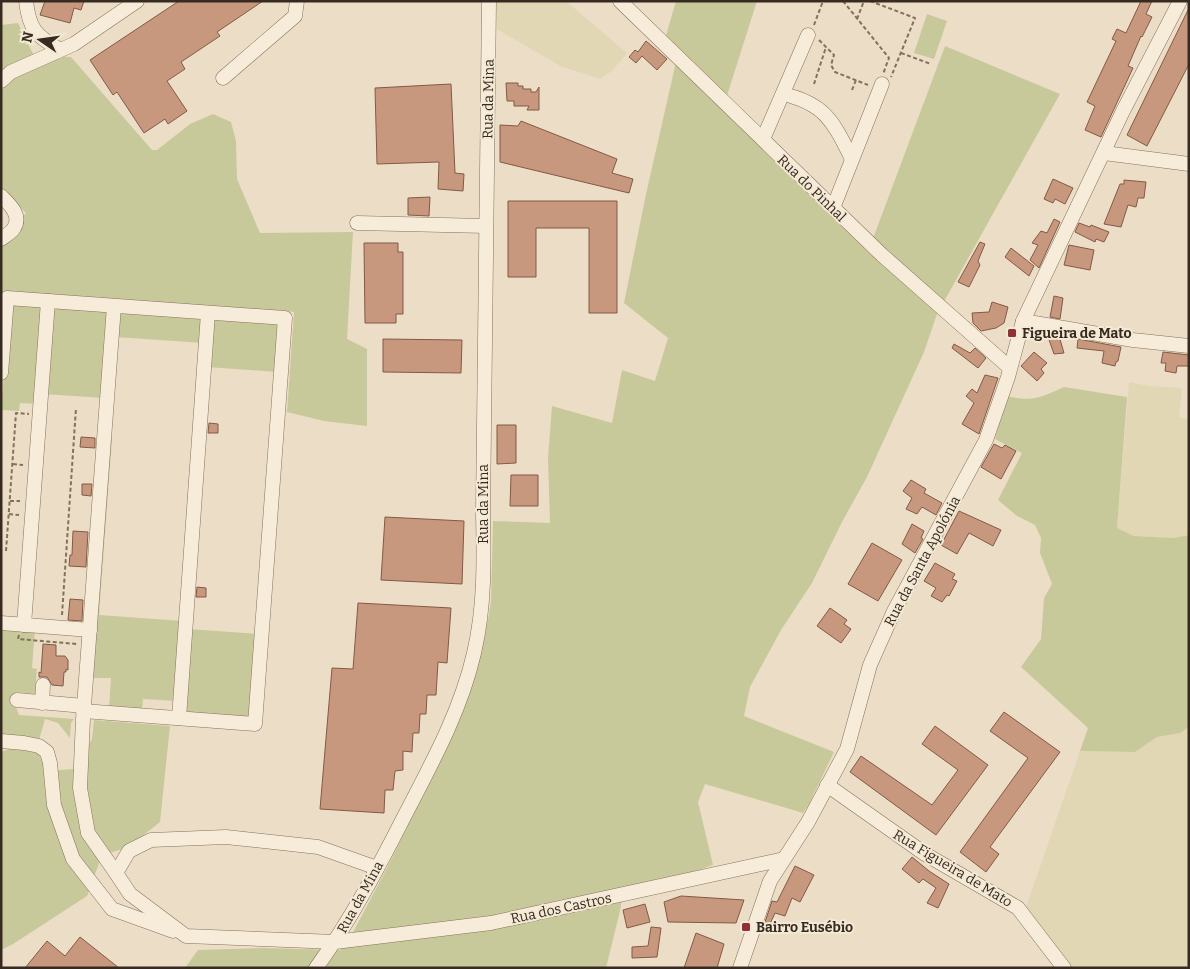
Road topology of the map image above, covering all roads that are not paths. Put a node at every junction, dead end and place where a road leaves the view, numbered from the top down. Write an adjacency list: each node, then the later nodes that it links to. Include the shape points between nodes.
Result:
1 (26, 1): 8 (street, via 27,16 39,38)
2 (137, 1): 8 (street, via 74,44)
3 (297, 1): 9 (street, via 295,16)
4 (489, 1): 20 (street, Rua da Mina)
5 (620, 1): 13 (street, Rua do Pinhal)
6 (1180, 1): 14 (street, Rua da Santa Apolónia)
7 (810, 34): 12 (street)
8 (59, 50): 10 (street, via 11,72)
9 (223, 78)
10 (1, 81)
11 (881, 87): 15 (street)
12 (782, 94): 13 (street); 15 (street, via 811,103 824,114 836,128)
13 (763, 139): 18 (street, Rua do Pinhal)
14 (1104, 153): 16 (street); 25 (street, Rua da Santa Apolónia)
15 (852, 159): 18 (street)
16 (1189, 164)
17 (1, 196): 21 (street, via 14,210 16,218 14,228)
18 (833, 208): 27 (street, Rua do Pinhal)
19 (357, 223): 20 (street)
20 (486, 226): 40 (street, Rua da Mina, via 484,564 479,625 468,678 455,714)
21 (1, 239)
22 (48, 301): 23 (street); 28 (street, via 7,298); 30 (street)
23 (114, 306): 24 (street); 31 (street)
24 (208, 312): 36 (street); 36 (street, via 285,318 284,338 255,724)
25 (1023, 320): 26 (street, via 1132,340); 27 (street, Rua da Santa Apolónia)
26 (1189, 346)
27 (1010, 368): 38 (street, Rua da Santa Apolónia, via 986,440 894,611 870,665 847,749)
28 (1, 373)
29 (1, 624): 30 (street)
30 (22, 625): 31 (street)
31 (90, 630): 35 (street)
32 (43, 685): 34 (street)
33 (17, 700): 34 (street)
34 (42, 702): 35 (street)
35 (83, 712): 36 (street); 41 (street, via 80,788 88,833)
36 (179, 718)
37 (1, 741): 42 (street, Rua dos Castros, via 39,746 47,752 54,805 73,859 112,909)
38 (827, 786): 39 (street, Rua da Santa Apolónia); 46 (street, Rua Figueira de Mato, via 925,854 1018,908)
39 (784, 859): 43 (street, Rua dos Castros, via 490,923); 45 (street, Rua da Santa Apolónia, via 770,881)
40 (378, 868): 41 (street, via 318,847 226,837 151,840 129,851); 43 (street, Rua da Mina)
41 (116, 873): 42 (street, via 130,894)
42 (186, 936): 43 (street, Rua dos Castros)
43 (335, 942): 44 (street, Rua da Mina)
44 (316, 968)
45 (740, 968)
46 (1064, 968)

